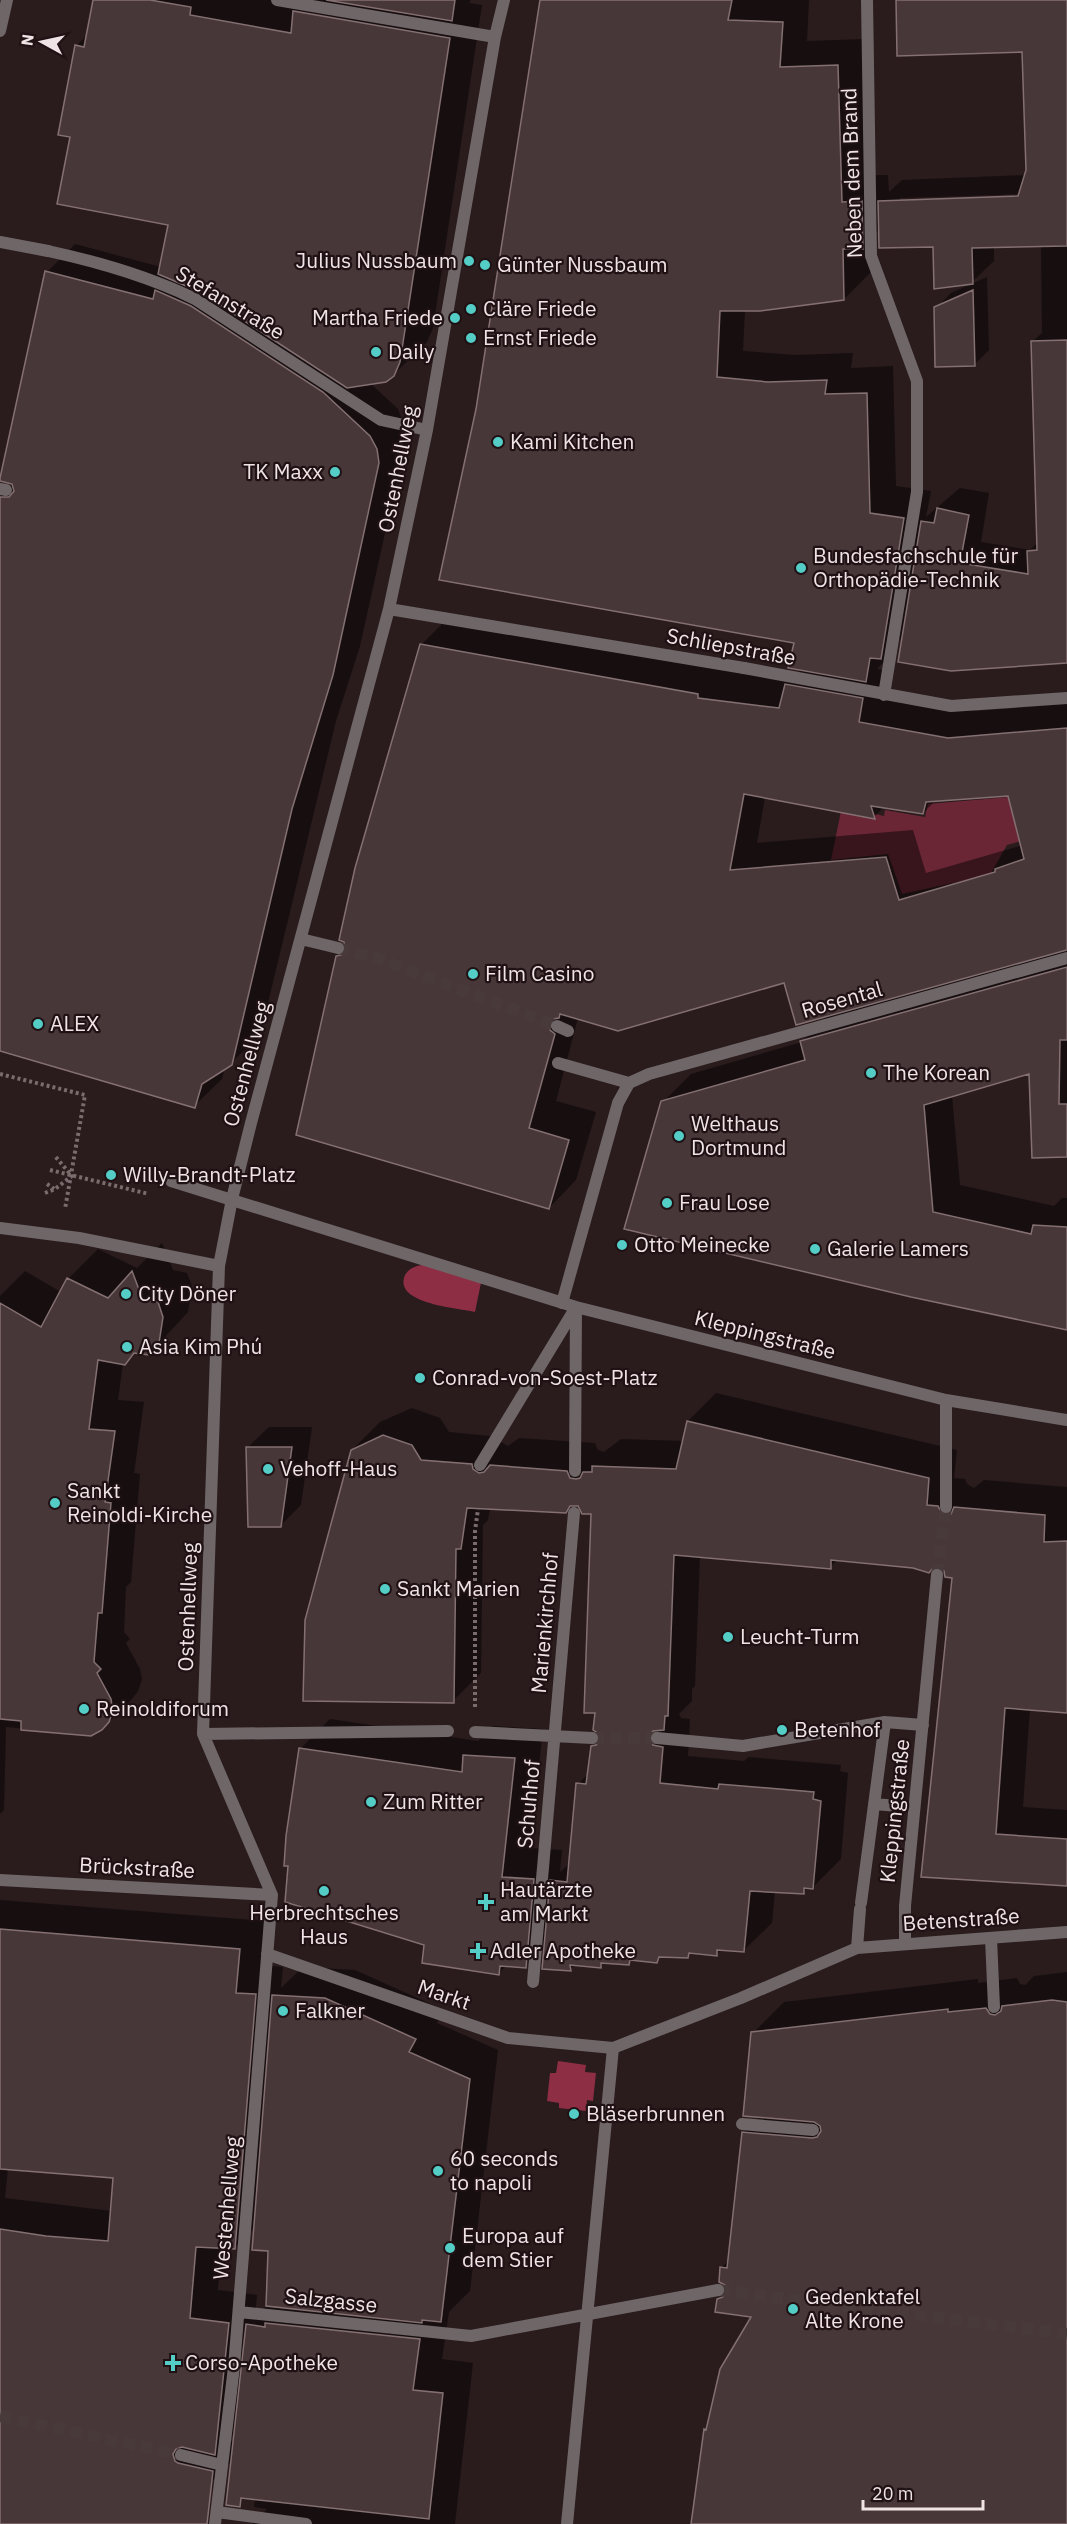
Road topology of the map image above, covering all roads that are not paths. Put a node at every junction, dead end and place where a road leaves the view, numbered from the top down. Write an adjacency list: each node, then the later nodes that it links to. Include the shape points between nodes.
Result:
1 (7, 0): 5 (street)
2 (277, 0): 6 (street)
3 (504, 0): 6 (street, Ostenhellweg)
4 (867, 0): 10 (street, Neben dem Brand, via 871,256 917,381 917,492)
5 (1, 24)
6 (495, 37): 8 (street, Ostenhellweg)
7 (0, 242): 8 (street, Stefanstraße, via 102,262 173,288 381,420)
8 (427, 430): 9 (street, Ostenhellweg)
9 (389, 609): 10 (street, Schliepstraße); 12 (street, Ostenhellweg)
10 (884, 694): 11 (street, Schliepstraße, via 951,706)
11 (1067, 698)
12 (301, 939): 13 (street); 18 (street, Ostenhellweg)
13 (338, 948)
14 (1067, 958): 16 (street, Rosental, via 660,1071)
15 (558, 1063): 16 (street)
16 (629, 1083): 21 (street, via 618,1103)
17 (171, 1181): 18 (street)
18 (232, 1198): 20 (street, Ostenhellweg); 21 (street, Kleppingstraße)
19 (0, 1228): 20 (street)
20 (219, 1266): 34 (street, Ostenhellweg)
21 (562, 1303): 22 (street, Kleppingstraße)
22 (576, 1307): 23 (street, Kleppingstraße); 25 (street); 26 (street)
23 (946, 1400): 24 (street, Kleppingstraße); 27 (street)
24 (1067, 1420)
25 (480, 1465)
26 (575, 1471)
27 (946, 1507)
28 (574, 1513): 35 (street, Marienkirchhof)
29 (938, 1575): 31 (street, Kleppingstraße)
30 (885, 1722): 31 (street); 37 (street, via 743,1746); 38 (street)
31 (923, 1725): 39 (street, Kleppingstraße)
32 (448, 1731): 34 (street)
33 (475, 1732): 35 (street)
34 (203, 1734): 41 (street, Ostenhellweg)
35 (555, 1737): 36 (street); 47 (street, Schuhhof)
36 (592, 1737)
37 (657, 1738)
38 (874, 1804): 39 (street); 45 (street)
39 (905, 1807): 44 (street, Kleppingstraße)
40 (0, 1880): 41 (street, Brückstraße)
41 (272, 1895): 46 (street, Westenhellweg)
42 (1067, 1932): 43 (street, Betenstraße)
43 (992, 1938): 44 (street, Betenstraße); 49 (street)
44 (905, 1944): 45 (street, Betenstraße)
45 (857, 1948): 48 (street, Betenstraße)
46 (267, 1954): 50 (street, Markt, via 508,2038); 54 (street, Westenhellweg)
47 (533, 1982)
48 (741, 1998): 50 (street, Markt)
49 (994, 2007)
50 (613, 2048): 55 (street)
51 (742, 2124): 52 (street)
52 (813, 2130)
53 (718, 2290): 55 (street)
54 (239, 2312): 55 (street, Salzgasse, via 471,2336); 57 (street, Westenhellweg)
55 (589, 2313): 60 (street)
56 (181, 2455): 57 (street)
57 (222, 2465): 58 (street, Westenhellweg)
58 (216, 2518): 59 (street)
59 (306, 2524)
60 (567, 2524)

